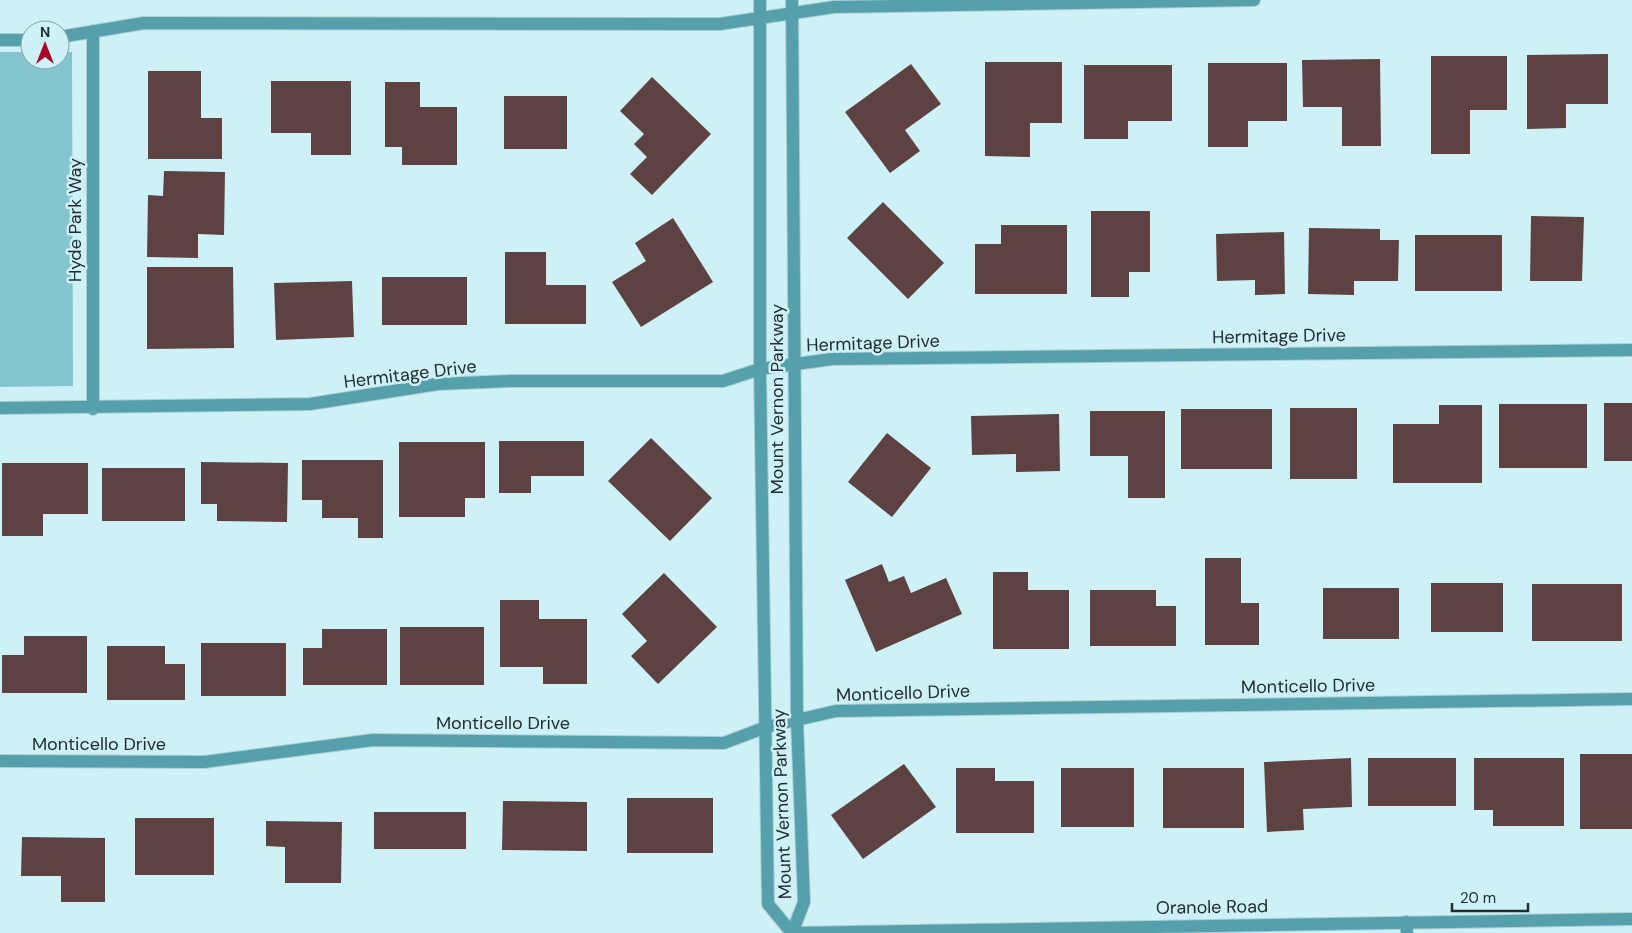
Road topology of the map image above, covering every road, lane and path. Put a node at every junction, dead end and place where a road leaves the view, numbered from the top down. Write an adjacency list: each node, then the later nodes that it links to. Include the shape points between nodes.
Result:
1 (760, 0): 4 (street, Mount Vernon Parkway)
2 (1254, 0): 3 (street)
3 (792, 6): 4 (street); 10 (street, Mount Vernon Parkway)
4 (760, 16): 5 (street, via 720,24 144,23); 11 (street, Mount Vernon Parkway)
5 (93, 31): 6 (street); 13 (street, Hyde Park Way)
6 (70, 36)
7 (0, 40): 8 (street)
8 (20, 40)
9 (1632, 350): 10 (street, Hermitage Drive, via 832,359)
10 (794, 364): 11 (street, Hermitage Drive); 15 (street, Mount Vernon Parkway)
11 (760, 368): 13 (street, Hermitage Drive, via 723,381 438,384 310,404); 16 (street, Mount Vernon Parkway)
12 (0, 408): 13 (street, Hermitage Drive)
13 (92, 408)
14 (1632, 699): 15 (street, Monticello Drive, via 846,711)
15 (797, 720): 16 (street, Monticello Drive); 21 (street, Mount Vernon Parkway, via 804,902)
16 (766, 727): 17 (street, Monticello Drive, via 724,743 374,740 204,762); 21 (street, Mount Vernon Parkway, via 768,904)
17 (0, 761)
18 (1632, 919): 19 (street, Oranole Road)
19 (1407, 928): 20 (street, Oranole Road)
20 (1102, 930): 21 (street, Oranole Road)
21 (792, 933)

